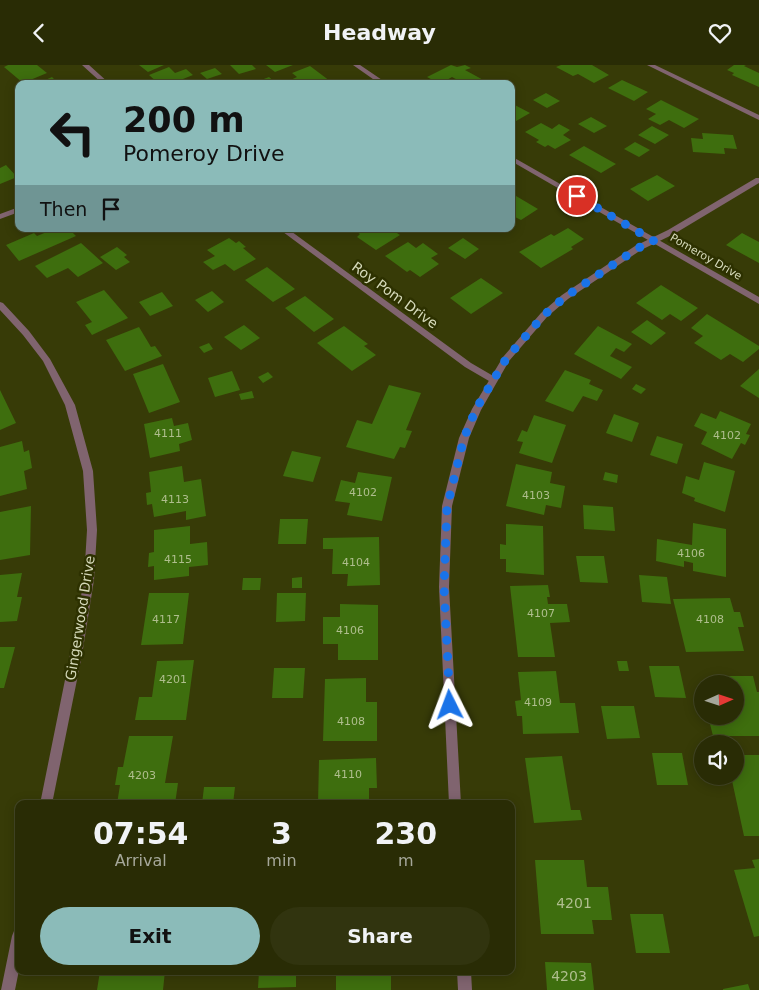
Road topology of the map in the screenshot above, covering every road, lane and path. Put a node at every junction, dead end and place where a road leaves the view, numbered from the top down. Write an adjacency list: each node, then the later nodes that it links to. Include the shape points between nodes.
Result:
1 (85, 65): 4 (street)
2 (356, 65): 5 (street)
3 (650, 65): 6 (street)
4 (102, 80)
5 (379, 80)
6 (759, 118)
7 (515, 160): 12 (street, Pomeroy Drive)
8 (759, 180): 12 (street)
9 (15, 211): 10 (street)
10 (0, 217)
11 (287, 232): 15 (street, Roy Pom Drive, via 468,365)
12 (654, 241): 13 (street, Pomeroy Drive); 15 (street, via 638,248 565,297 544,315)
13 (759, 301)
14 (0, 305): 16 (street, Gingerwood Drive, via 46,359 70,405 88,471 92,530 89,580)
15 (492, 379): 17 (street, via 464,438 447,507 444,587)
16 (47, 800)
17 (455, 800)
18 (15, 956): 20 (street)
19 (464, 975): 21 (street)
20 (8, 990)
21 (465, 990)

